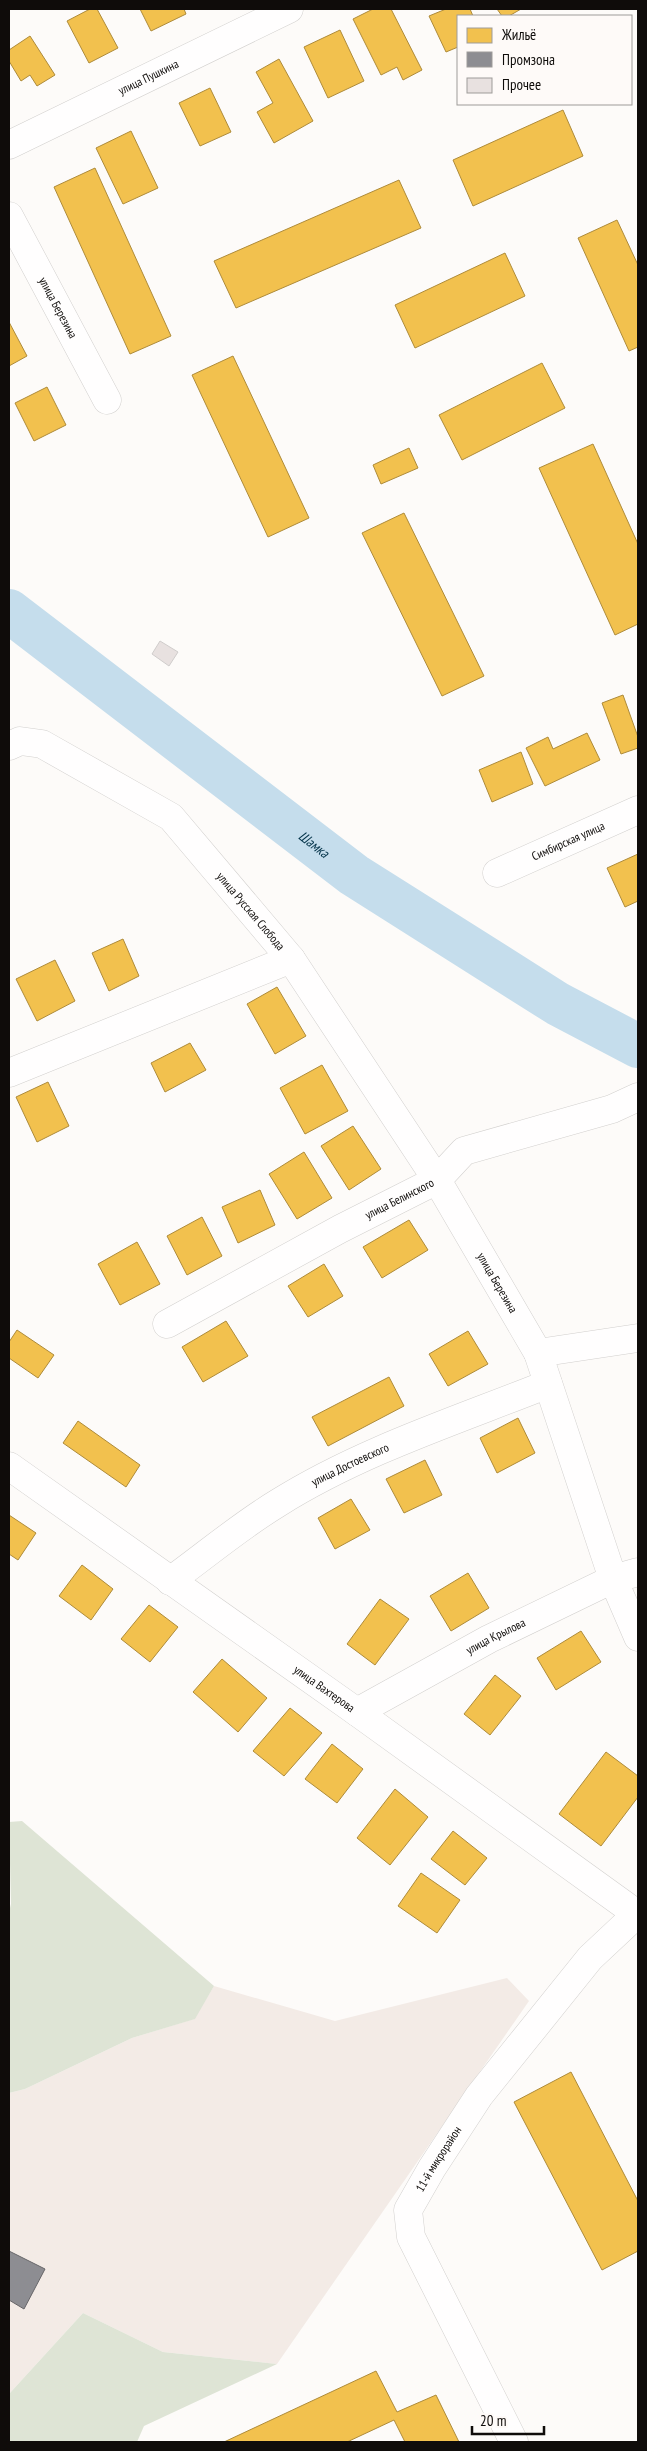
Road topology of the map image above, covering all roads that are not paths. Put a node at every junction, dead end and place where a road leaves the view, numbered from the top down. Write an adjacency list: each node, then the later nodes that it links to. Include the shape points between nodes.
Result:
1 (289, 9): 2 (street, улица Пушкина)
2 (9, 145)
3 (9, 216): 4 (street, улица Березина)
4 (107, 400)
5 (9, 746): 8 (street, улица Русская Слобода, via 20,741 42,744 171,817)
6 (638, 810): 7 (street, Симбирская улица)
7 (497, 873)
8 (291, 959): 9 (street, улица Русская Слобода); 11 (street, улица Березина)
9 (9, 1073)
10 (638, 1097): 11 (street, улица Белинского, via 612,1109 464,1151)
11 (437, 1180): 12 (street, улица Белинского, via 340,1229); 14 (street, улица Березина)
12 (168, 1324)
13 (638, 1338): 14 (street)
14 (538, 1353): 15 (street, улица Березина)
15 (548, 1384): 17 (street, улица Березина); 18 (street, улица Достоевского, via 333,1472 277,1503)
16 (9, 1466): 18 (street, улица Вахтерова)
17 (626, 1575): 19 (street, улица Березина); 20 (street, улица Крылова, via 489,1639)
18 (170, 1581): 20 (street, улица Вахтерова)
19 (638, 1637)
20 (357, 1712): 21 (street, улица Вахтерова)
21 (638, 1913): 22 (street, 11-й микрорайон, via 590,1958 479,2096 408,2210 411,2237)
22 (514, 2442)

